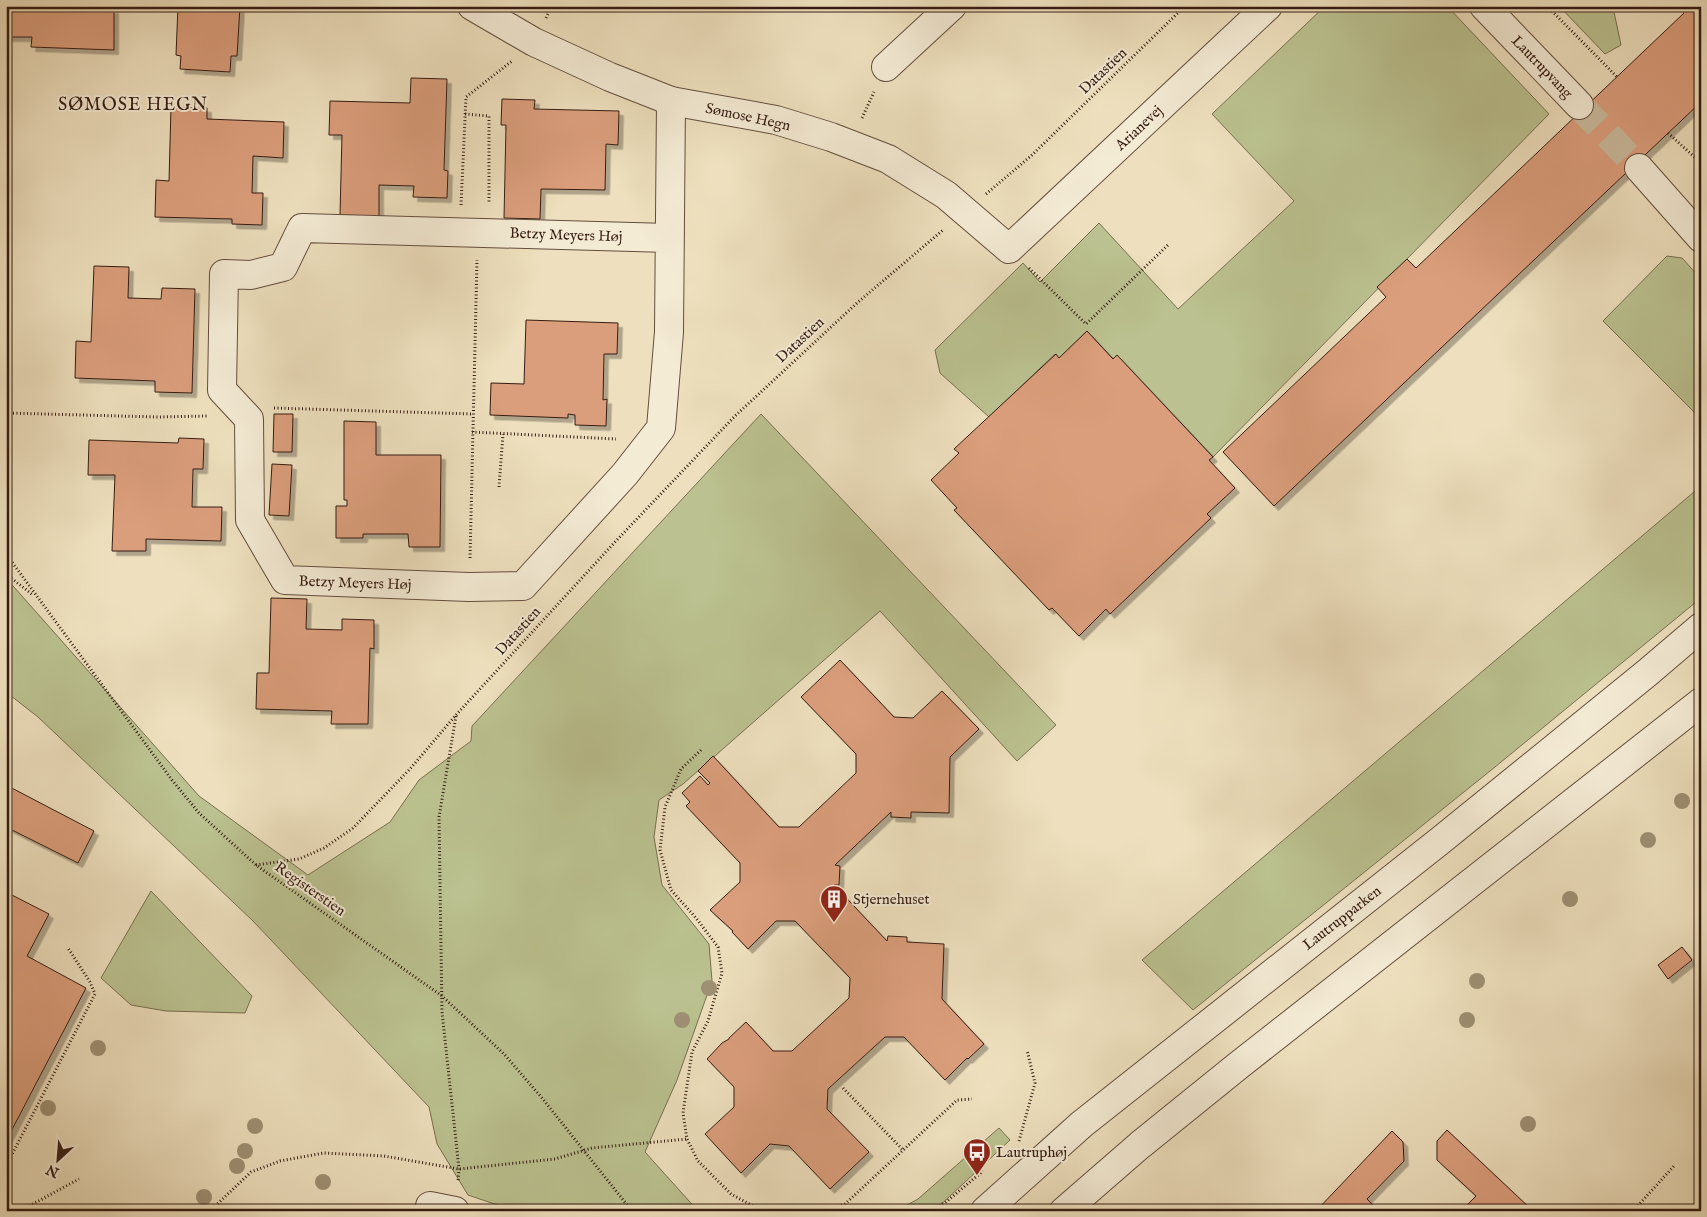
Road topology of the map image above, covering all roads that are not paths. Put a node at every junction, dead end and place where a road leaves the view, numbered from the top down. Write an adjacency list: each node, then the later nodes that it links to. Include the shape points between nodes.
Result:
1 (472, 6): 6 (street, Sømose Hegn, via 534,42 610,78)
2 (952, 6): 5 (street)
3 (1268, 6): 13 (street, Arianevej)
4 (1484, 6): 7 (street, Lautrupvang)
5 (886, 66)
6 (671, 101): 11 (street, Betzy Meyers Høj); 13 (street, Sømose Hegn, via 776,120 888,159 946,195)
7 (1579, 106)
8 (1639, 168): 9 (street)
9 (1679, 212): 10 (street); 12 (street)
10 (1701, 232)
11 (669, 238): 11 (street, Betzy Meyers Høj, via 302,228 283,267 251,275 224,274 222,390 249,419 250,520 284,580 523,586 625,474 661,428 669,332)
12 (1701, 238)
13 (1009, 249)
14 (1701, 627): 16 (street, Lautrupparken, via 1448,834 1082,1124)
15 (1701, 702): 17 (street, via 1239,1065)
16 (985, 1211)
17 (1064, 1211)

